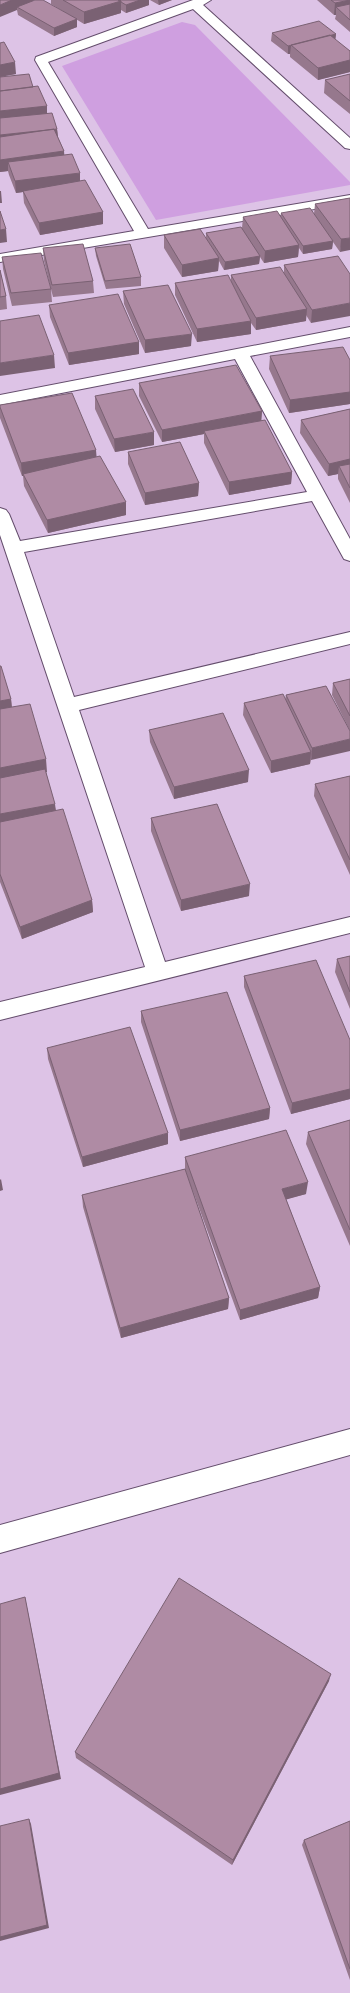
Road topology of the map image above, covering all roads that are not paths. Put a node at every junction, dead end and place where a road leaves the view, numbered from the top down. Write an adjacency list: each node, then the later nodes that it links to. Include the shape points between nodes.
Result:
1 (200, 2): 2 (street); 4 (street, via 41,60)
2 (350, 145)
3 (350, 199): 4 (street)
4 (144, 235): 5 (street)
5 (0, 258)
6 (350, 332): 7 (street)
7 (240, 353): 8 (street); 9 (street)
8 (0, 400)
9 (318, 495): 11 (street); 12 (street)
10 (0, 514): 11 (street)
11 (14, 548): 14 (street)
12 (350, 555)
13 (350, 638): 14 (street)
14 (67, 706): 16 (street)
15 (350, 925): 16 (street)
16 (158, 972): 17 (street)
17 (0, 1011)
18 (350, 1442): 19 (street)
19 (0, 1539)

